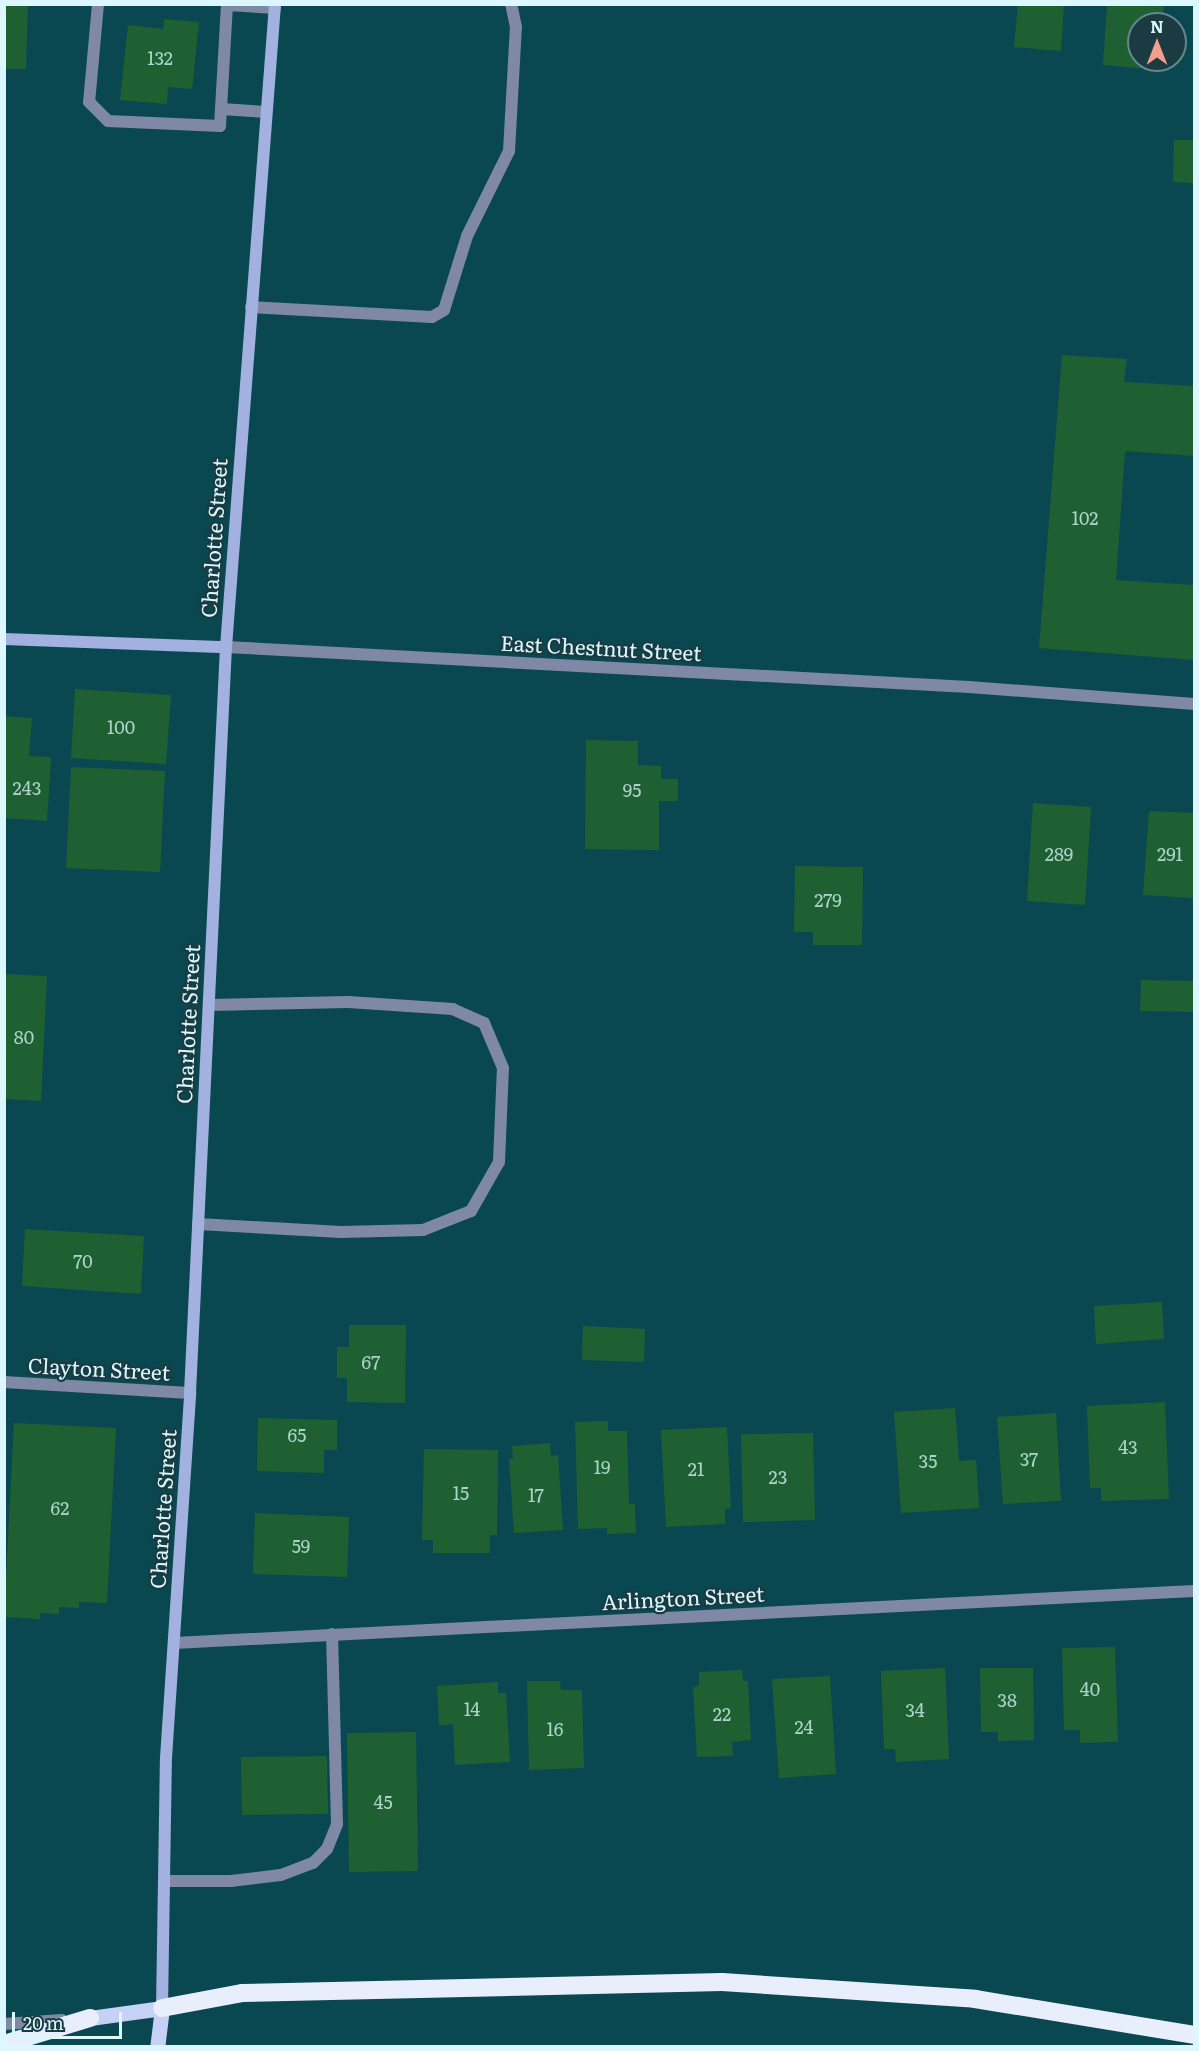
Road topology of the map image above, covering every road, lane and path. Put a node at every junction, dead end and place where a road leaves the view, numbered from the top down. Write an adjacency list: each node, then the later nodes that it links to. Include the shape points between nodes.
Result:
1 (98, 4): 5 (street, via 89,102 108,122 220,126)
2 (512, 4): 7 (street, via 516,27 509,151 467,236 444,310 432,317)
3 (227, 5): 4 (street); 5 (street)
4 (275, 6): 6 (street, Charlotte Street)
5 (221, 109): 6 (street)
6 (266, 112): 7 (street, Charlotte Street)
7 (251, 307): 9 (street, Charlotte Street)
8 (4, 639): 9 (street, East Chestnut Street)
9 (226, 647): 10 (street, East Chestnut Street, via 969,687); 11 (street, Charlotte Street)
10 (1194, 704)
11 (209, 1005): 12 (street, Charlotte Street); 12 (street, via 359,1003 453,1009 483,1023 503,1068 499,1162 471,1211 423,1230 341,1232)
12 (198, 1224): 14 (street, Charlotte Street)
13 (4, 1382): 14 (street, Clayton Street)
14 (190, 1393): 17 (street, Charlotte Street)
15 (1194, 1591): 16 (street, Arlington Street)
16 (332, 1634): 17 (street, Arlington Street); 18 (street, via 337,1824 327,1849 312,1863 281,1875 231,1881)
17 (174, 1643): 18 (street, Charlotte Street, via 166,1758)
18 (164, 1881): 19 (street, Charlotte Street)
19 (162, 2008): 20 (main road); 22 (highway, via 242,1993 722,1982 975,1999); 24 (main road, Charlotte Street)
20 (90, 2018): 21 (street); 23 (highway)
21 (4, 2024)
22 (1194, 2035)
23 (4, 2044)
24 (157, 2046)

